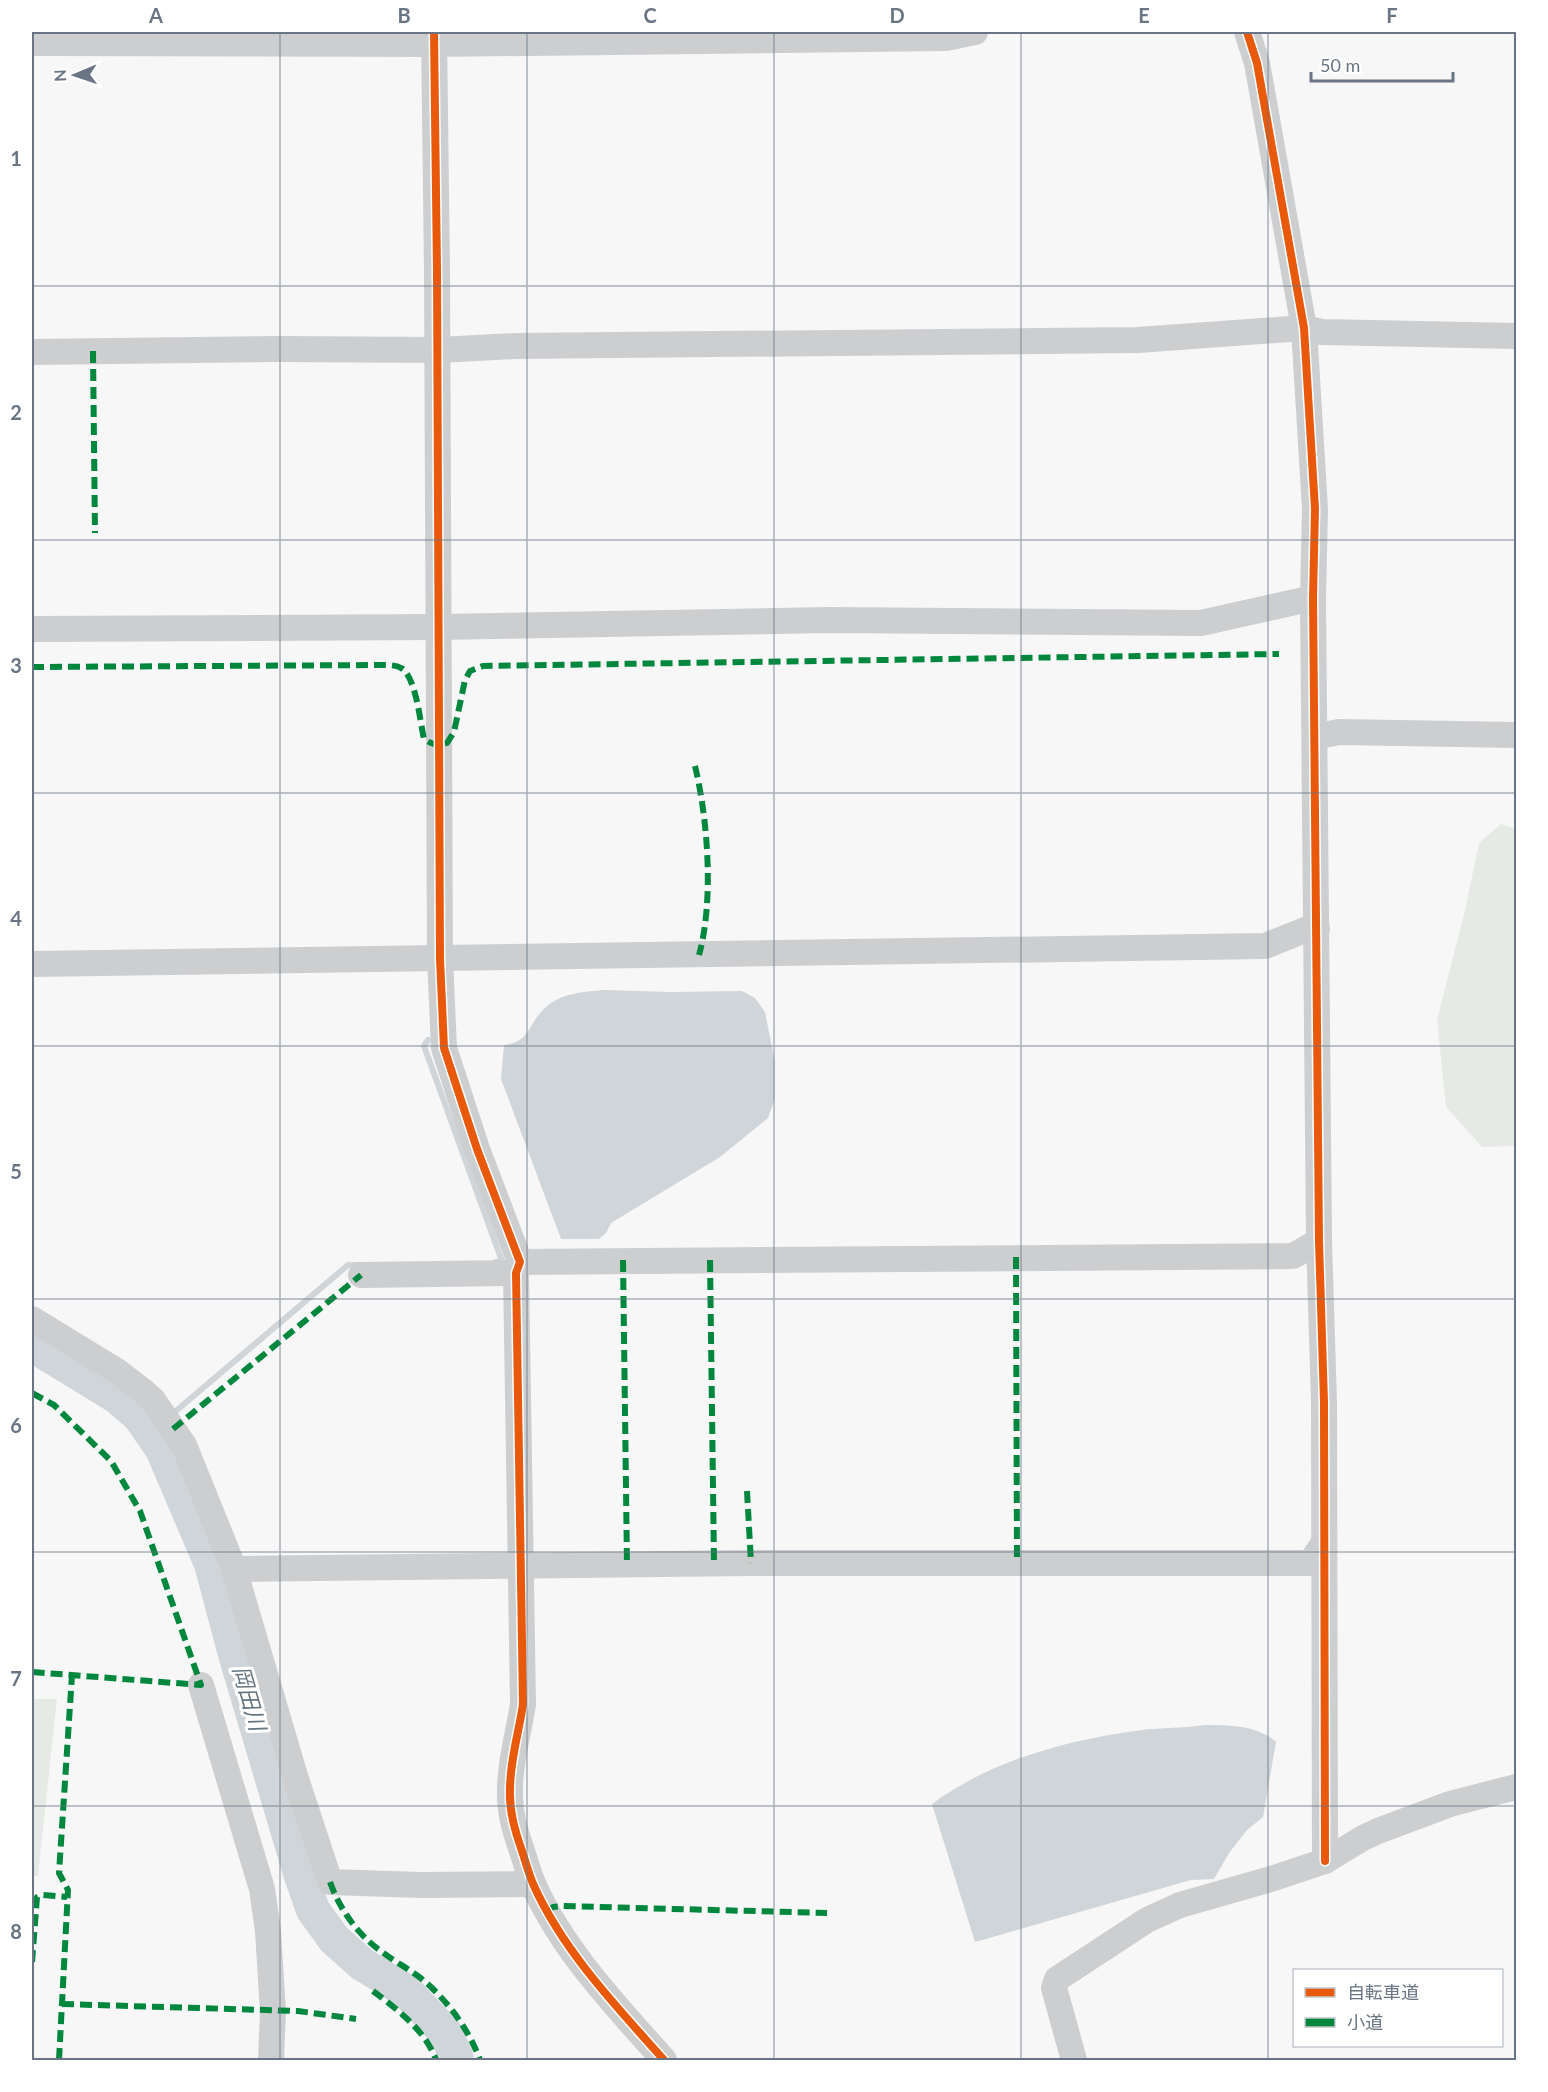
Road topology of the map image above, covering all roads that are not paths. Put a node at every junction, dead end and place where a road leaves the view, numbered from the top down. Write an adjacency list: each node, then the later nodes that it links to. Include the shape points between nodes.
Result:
1 (975, 32): 3 (street, via 946,38)
2 (1247, 32): 5 (street, via 1257,63)
3 (434, 38): 4 (street); 7 (street)
4 (32, 43)
5 (1304, 328): 6 (street, via 1322,332); 7 (street, via 1138,340); 9 (street, via 1316,509)
6 (1516, 336)
7 (438, 350): 8 (street); 10 (street)
8 (32, 352)
9 (1313, 598): 10 (street, via 1201,623 828,620); 13 (street)
10 (438, 627): 11 (street); 15 (street)
11 (32, 629)
12 (1516, 735): 13 (street, via 1339,732)
13 (1315, 737): 14 (street)
14 (1317, 929): 15 (street, via 1264,946); 17 (street)
15 (440, 959): 16 (street); 18 (street, via 444,1048)
16 (32, 964)
17 (1320, 1241): 18 (street, via 1293,1256); 21 (street)
18 (518, 1267): 19 (street); 22 (street)
19 (361, 1275)
20 (32, 1319): 23 (street, via 117,1371 153,1400 184,1445)
21 (1323, 1544): 22 (street, via 1310,1563); 26 (street)
22 (520, 1565): 23 (street); 27 (street, via 523,1704 509,1790 513,1824)
23 (234, 1569): 27 (street, via 330,1882 421,1886)
24 (201, 1685): 28 (street, via 262,1889 273,2012)
25 (1516, 1787): 26 (street, via 1450,1804 1378,1831)
26 (1325, 1861): 30 (street, via 1169,1910 1147,1920 1057,1979 1054,1988)
27 (533, 1884): 29 (street, via 570,1948)
28 (271, 2061)
29 (664, 2061)
30 (1074, 2061)

